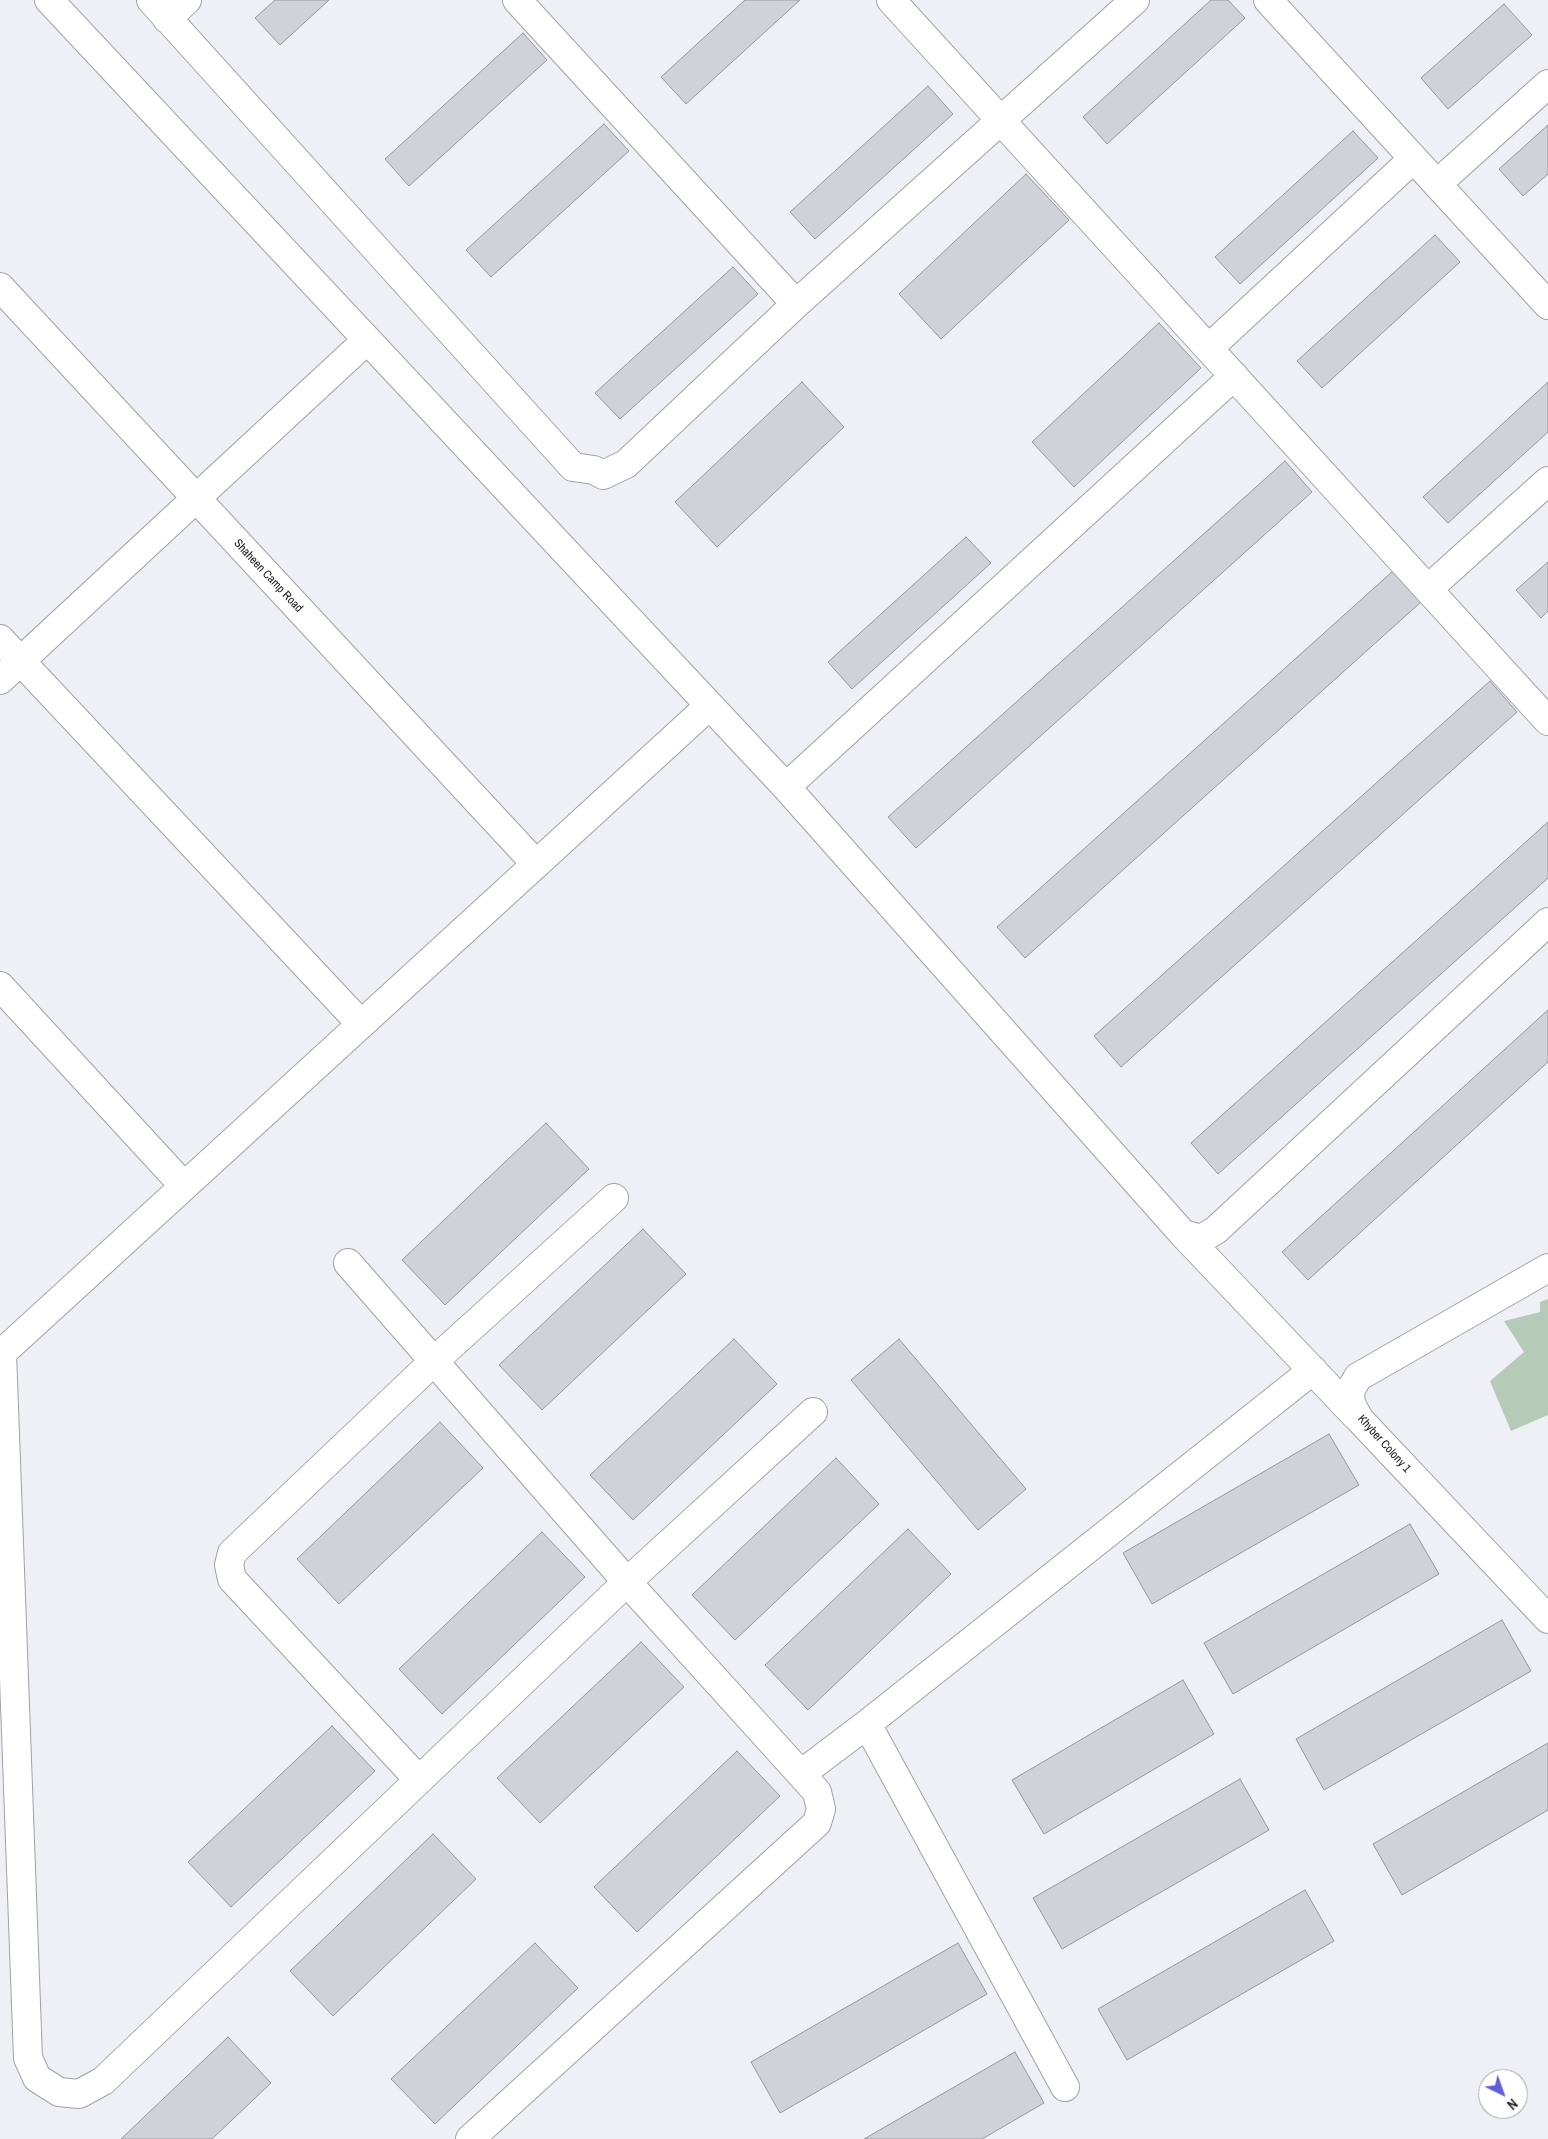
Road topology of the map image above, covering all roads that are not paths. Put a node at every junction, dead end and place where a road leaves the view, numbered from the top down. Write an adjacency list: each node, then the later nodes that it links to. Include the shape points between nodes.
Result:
1 (49, 0): 15 (street)
2 (187, 0): 7 (street)
3 (517, 0): 13 (street)
4 (890, 0): 9 (street)
5 (1135, 0): 9 (street)
6 (1268, 0): 10 (street)
7 (159, 9): 13 (street, via 573,467 594,470 603,475 626,464)
8 (1548, 84): 11 (street)
9 (1002, 120): 13 (street); 16 (street)
10 (1413, 159): 11 (street); 16 (street)
11 (1437, 184): 14 (street)
12 (0, 287): 19 (street, Shaheen Camp Road)
13 (796, 304)
14 (1548, 305)
15 (366, 340): 19 (street); 24 (street)
16 (1209, 348): 17 (street)
17 (1234, 376): 20 (street); 26 (street)
18 (1548, 482): 20 (street)
19 (196, 498): 22 (street); 27 (street, Shaheen Camp Road)
20 (1428, 589): 25 (street)
21 (0, 639): 22 (street)
22 (20, 662): 23 (street); 30 (street)
23 (0, 680)
24 (709, 706): 26 (street); 27 (street)
25 (1548, 721)
26 (786, 787): 33 (street)
27 (536, 864): 30 (street)
28 (1548, 922): 33 (street, via 1216,1230 1201,1239)
29 (0, 986): 31 (street)
30 (361, 1024): 31 (street)
31 (184, 1186): 36 (street)
32 (614, 1198): 37 (street)
33 (1183, 1234): 38 (street)
34 (348, 1263): 37 (street)
35 (1548, 1268): 40 (street, Khyber Colony 1, via 1358,1377 1350,1392 1351,1404)
36 (1, 1352): 43 (street)
37 (434, 1361): 41 (street); 47 (street, via 232,1553 229,1565 232,1580)
38 (1313, 1370): 40 (street); 44 (street)
39 (813, 1412): 41 (street)
40 (1360, 1420): 42 (street, Khyber Colony 1)
41 (627, 1582): 46 (street); 47 (street)
42 (1548, 1619)
43 (5, 1687): 45 (street)
44 (867, 1724): 46 (street); 49 (street)
45 (16, 1751): 47 (street, via 28,2058 37,2078 59,2092 79,2094 103,2081); 48 (street)
46 (801, 1774): 50 (street, via 817,1792 820,1809 817,1823)
47 (419, 1780)
48 (0, 1833)
49 (1066, 2087)
50 (470, 2139)

